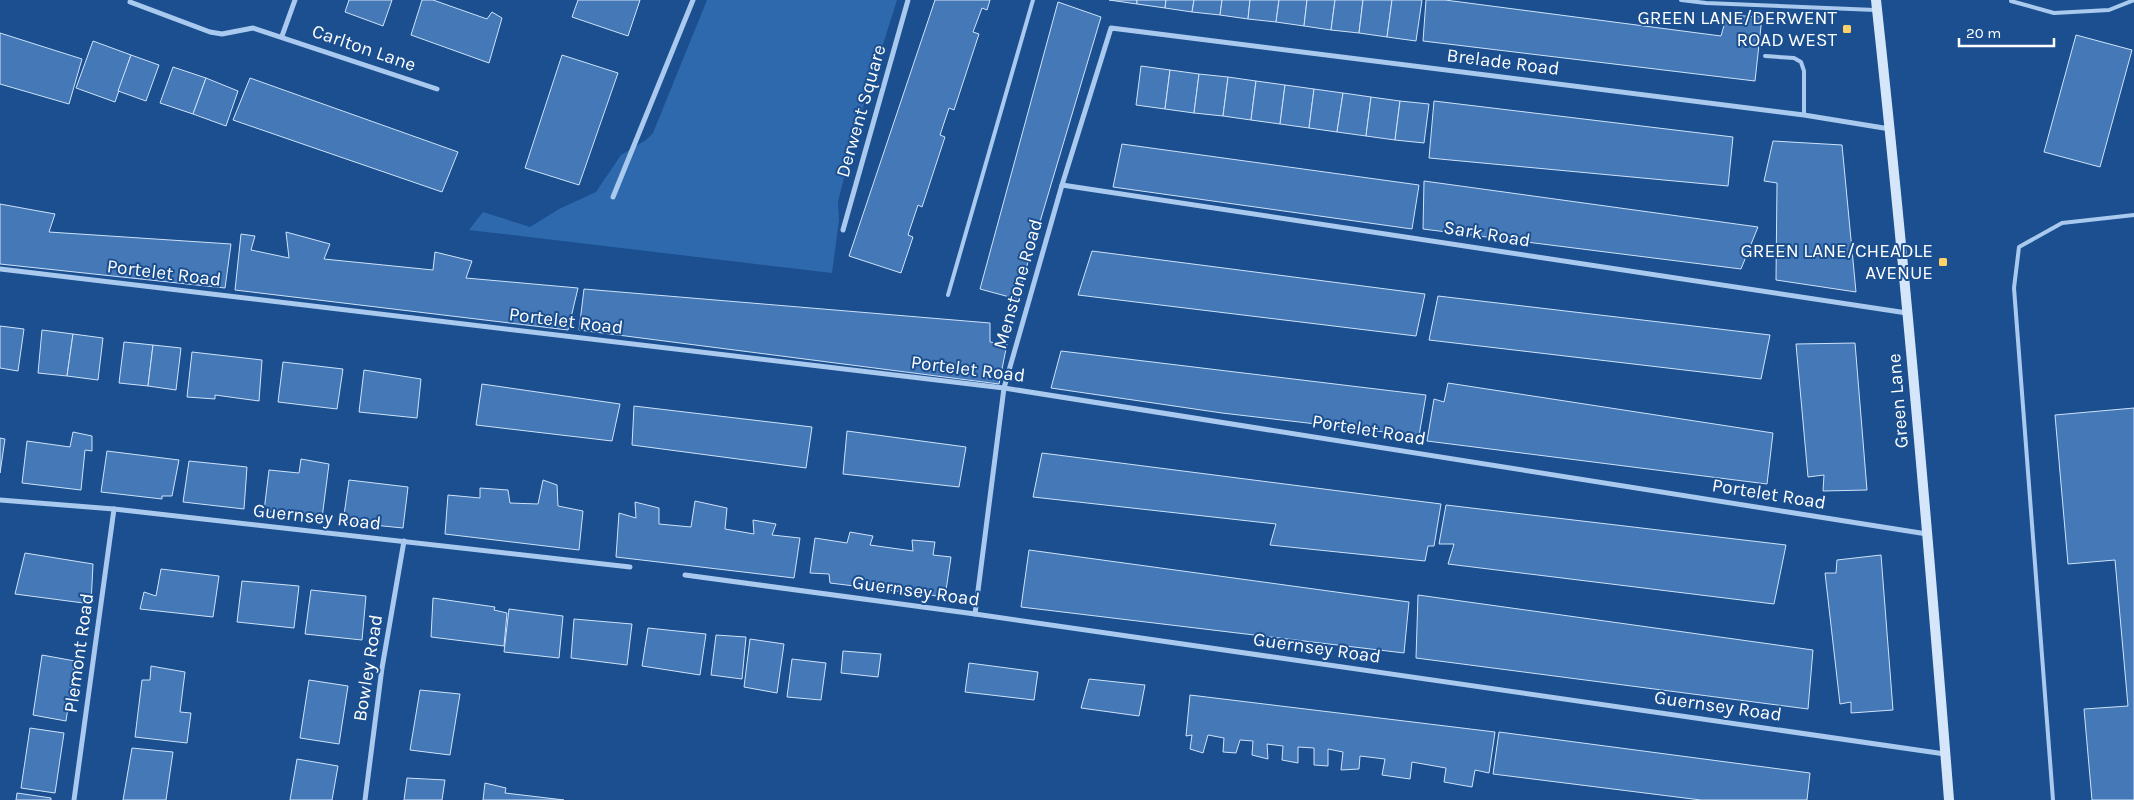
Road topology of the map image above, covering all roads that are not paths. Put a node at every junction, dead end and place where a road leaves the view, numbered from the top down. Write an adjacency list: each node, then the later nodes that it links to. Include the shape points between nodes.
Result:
1 (295, 0): 11 (street, Carlton Lane)
2 (693, 0): 17 (street)
3 (908, 0): 19 (street, Derwent Square)
4 (1034, 0): 21 (lane)
5 (1681, 0): 9 (lane)
6 (2134, 0): 7 (lane, via 2108,10 2054,13)
7 (2011, 1)
8 (130, 2): 11 (street, Carlton Lane, via 210,32 222,34 253,28)
9 (1877, 5): 15 (main road, Green Lane)
10 (1111, 28): 14 (street, Brelade Road); 16 (street, Menstone Road)
11 (282, 36): 13 (street, Carlton Lane)
12 (1765, 56): 14 (lane, via 1794,58 1801,62)
13 (437, 89)
14 (1804, 115): 15 (street, Brelade Road)
15 (1890, 129): 22 (main road, Green Lane)
16 (1062, 185): 22 (street, Sark Road); 23 (street, Menstone Road)
17 (613, 197)
18 (2134, 215): 35 (lane, via 2062,223 2019,247 2014,288)
19 (843, 230)
20 (0, 269): 23 (street, Portelet Road)
21 (948, 295)
22 (1907, 312): 26 (main road, Green Lane)
23 (1004, 388): 26 (street, Portelet Road); 30 (street, Menstone Road)
24 (0, 500): 25 (street, Guernsey Road)
25 (114, 510): 27 (street, Guernsey Road); 32 (street, Plemont Road)
26 (1928, 534): 31 (main road, Green Lane)
27 (404, 542): 28 (street, Guernsey Road); 33 (street, Bowley Road)
28 (630, 567)
29 (685, 575): 30 (street, Guernsey Road)
30 (975, 614): 31 (street, Guernsey Road)
31 (1945, 754): 34 (main road, Green Lane)
32 (74, 800)
33 (364, 800)
34 (1949, 800)
35 (2053, 800)

